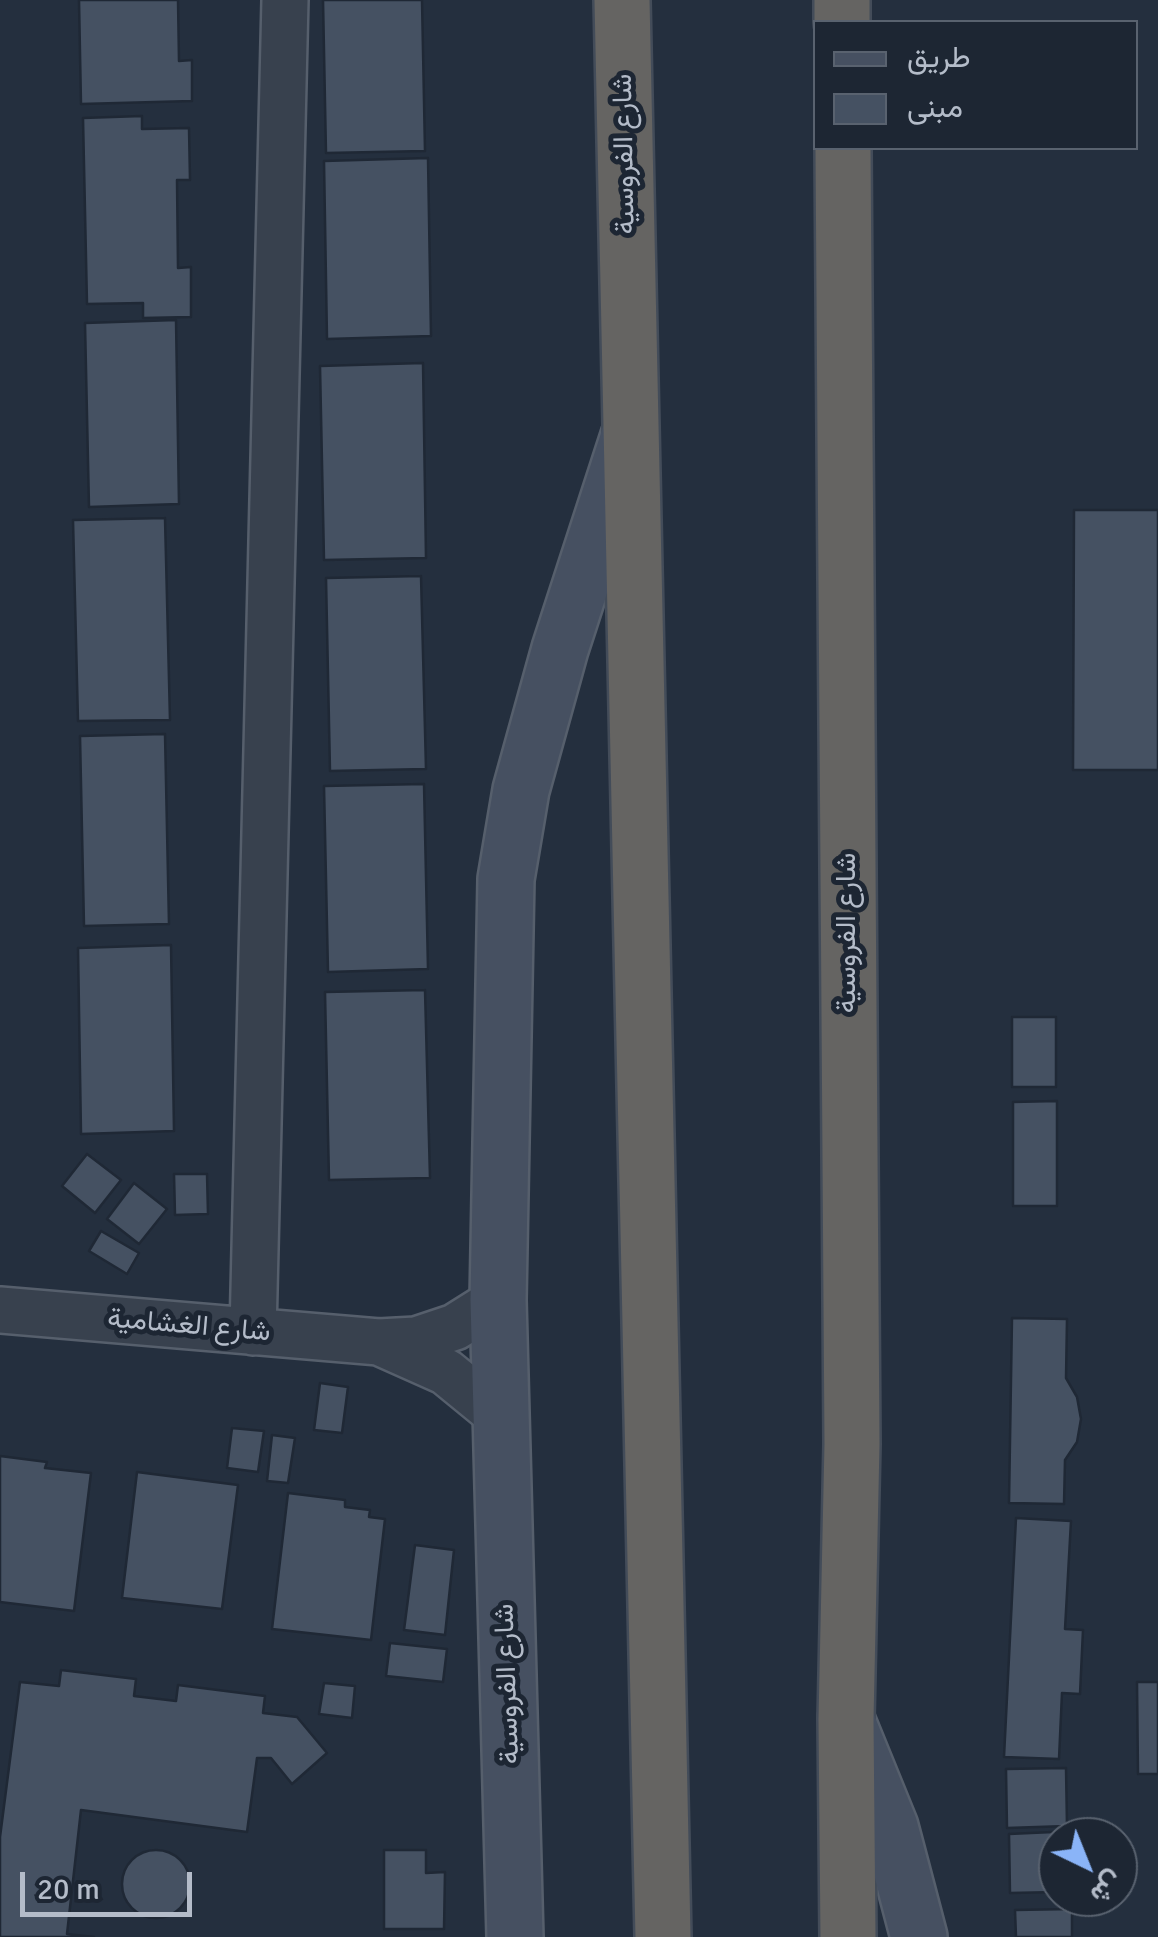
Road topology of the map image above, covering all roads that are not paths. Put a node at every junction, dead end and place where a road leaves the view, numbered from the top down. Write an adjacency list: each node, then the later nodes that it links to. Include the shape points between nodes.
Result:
1 (286, 0): 7 (street)
2 (622, 0): 4 (highway, شارع الفروسية)
3 (843, 150): 10 (highway, شارع الفروسية, via 852,1444)
4 (631, 429): 5 (main road, شارع الفروسية, via 520,790 506,879); 12 (highway, شارع الفروسية)
5 (498, 1300): 8 (street, شارع الغشامية, via 416,1340); 9 (main road, شارع الفروسية)
6 (0, 1310): 7 (street, شارع الغشامية)
7 (253, 1332): 8 (street, شارع الغشامية)
8 (379, 1342): 9 (street, شارع الغشامية, via 446,1372)
9 (501, 1418): 11 (main road, شارع الفروسية)
10 (846, 1719): 13 (highway, شارع الفروسية); 14 (main road, شارع الفروسية, via 890,1826)
11 (515, 1937)
12 (663, 1937)
13 (848, 1937)
14 (920, 1937)

